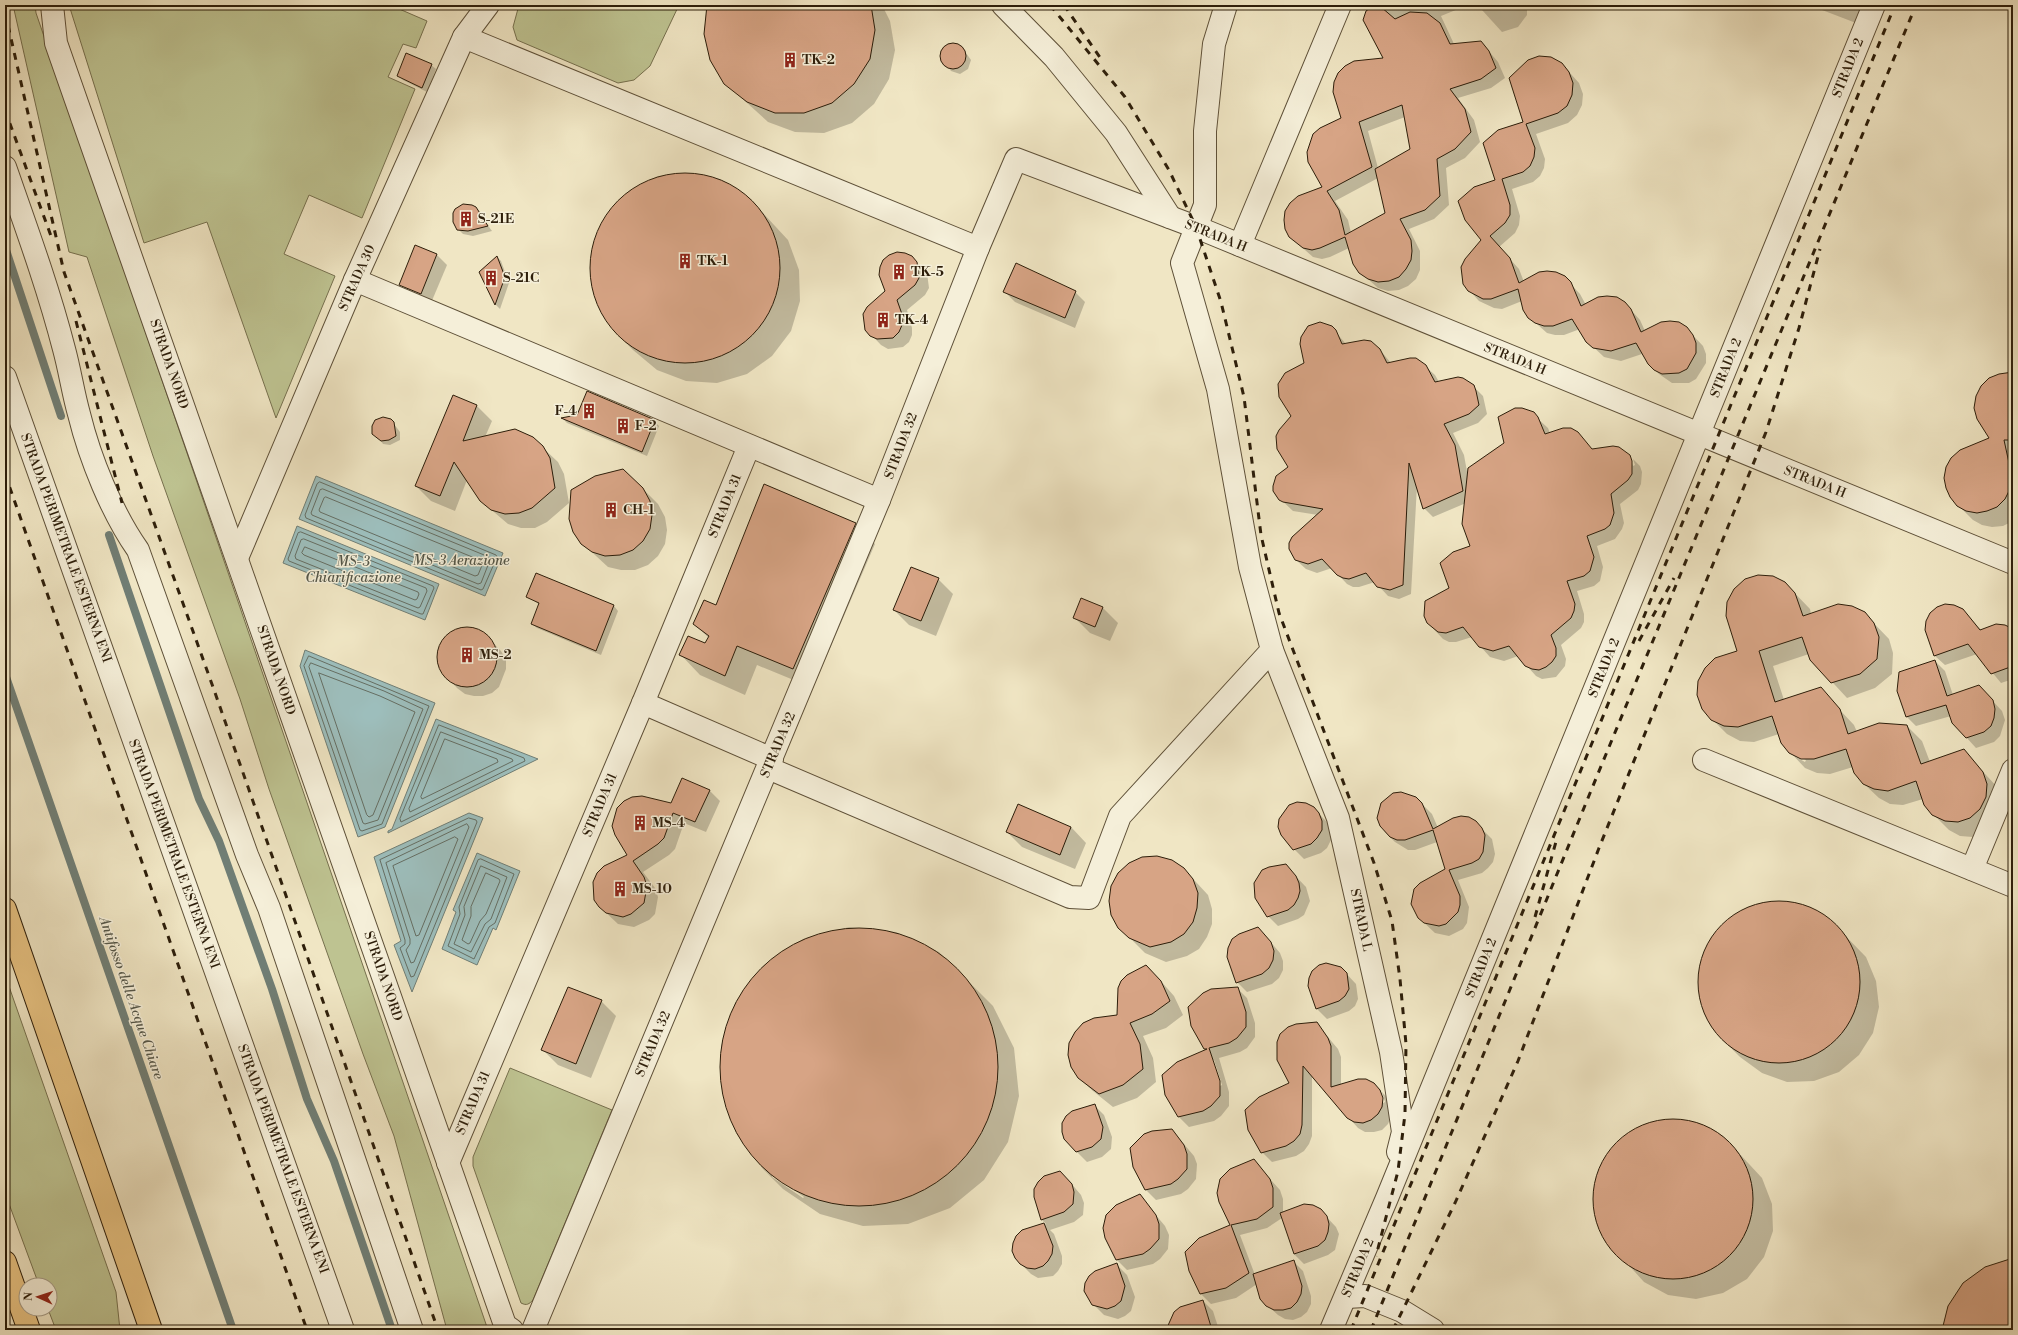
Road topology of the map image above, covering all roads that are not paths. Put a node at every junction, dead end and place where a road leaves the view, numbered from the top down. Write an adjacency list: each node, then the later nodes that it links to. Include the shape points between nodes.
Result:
1 (52, 5): 19 (lane, STRADA NORD, via 56,43)
2 (488, 5): 7 (lane, STRADA 30)
3 (1003, 5): 10 (lane, via 1054,57 1116,133)
4 (1226, 5): 11 (lane, STRADA L, via 1214,44 1205,132 1206,205)
5 (1340, 5): 12 (lane)
6 (1874, 5): 16 (lane, STRADA 2)
7 (464, 37): 13 (lane); 14 (lane, STRADA 30)
8 (1016, 158): 10 (lane, STRADA H); 13 (lane, STRADA 32)
9 (5, 167): 36 (lane, via 46,288 64,349 79,416 99,475 123,529 138,550 247,855 269,908)
10 (1170, 217): 11 (lane, STRADA H)
11 (1196, 227): 12 (lane, STRADA H); 21 (lane, STRADA L, via 1182,263 1218,389 1250,567)
12 (1240, 246): 16 (lane, STRADA H)
13 (978, 248): 18 (lane, STRADA 32)
14 (356, 280): 17 (lane); 19 (lane, STRADA 30)
15 (5, 377): 35 (lane, STRADA PERIMETRALE ESTERNA ENI)
16 (1699, 434): 20 (lane, STRADA H); 30 (lane, STRADA 2)
17 (749, 446): 18 (lane); 22 (lane, STRADA 31)
18 (879, 500): 24 (lane, STRADA 32)
19 (237, 558): 29 (lane, STRADA NORD)
20 (2013, 564)
21 (1272, 650): 24 (lane, via 1120,816 1088,898 1070,897); 30 (lane, STRADA L, via 1338,818 1390,1052 1403,1132)
22 (643, 703): 24 (lane); 29 (lane, STRADA 31)
23 (1704, 760): 26 (lane)
24 (770, 763): 38 (lane, STRADA 32)
25 (2013, 770): 26 (lane)
26 (1972, 869): 27 (lane)
27 (2013, 886)
28 (5, 909): 34 (highway)
29 (448, 1162): 37 (lane, STRADA NORD, via 505,1325)
30 (1388, 1198): 32 (lane, STRADA 2)
31 (5, 1262): 33 (highway)
32 (1346, 1298): 39 (lane, STRADA 2); 40 (lane, via 1365,1296 1402,1311)
33 (29, 1330)
34 (151, 1330)
35 (343, 1330)
36 (412, 1330)
37 (512, 1330)
38 (533, 1330)
39 (1331, 1330)
40 (1433, 1330)

